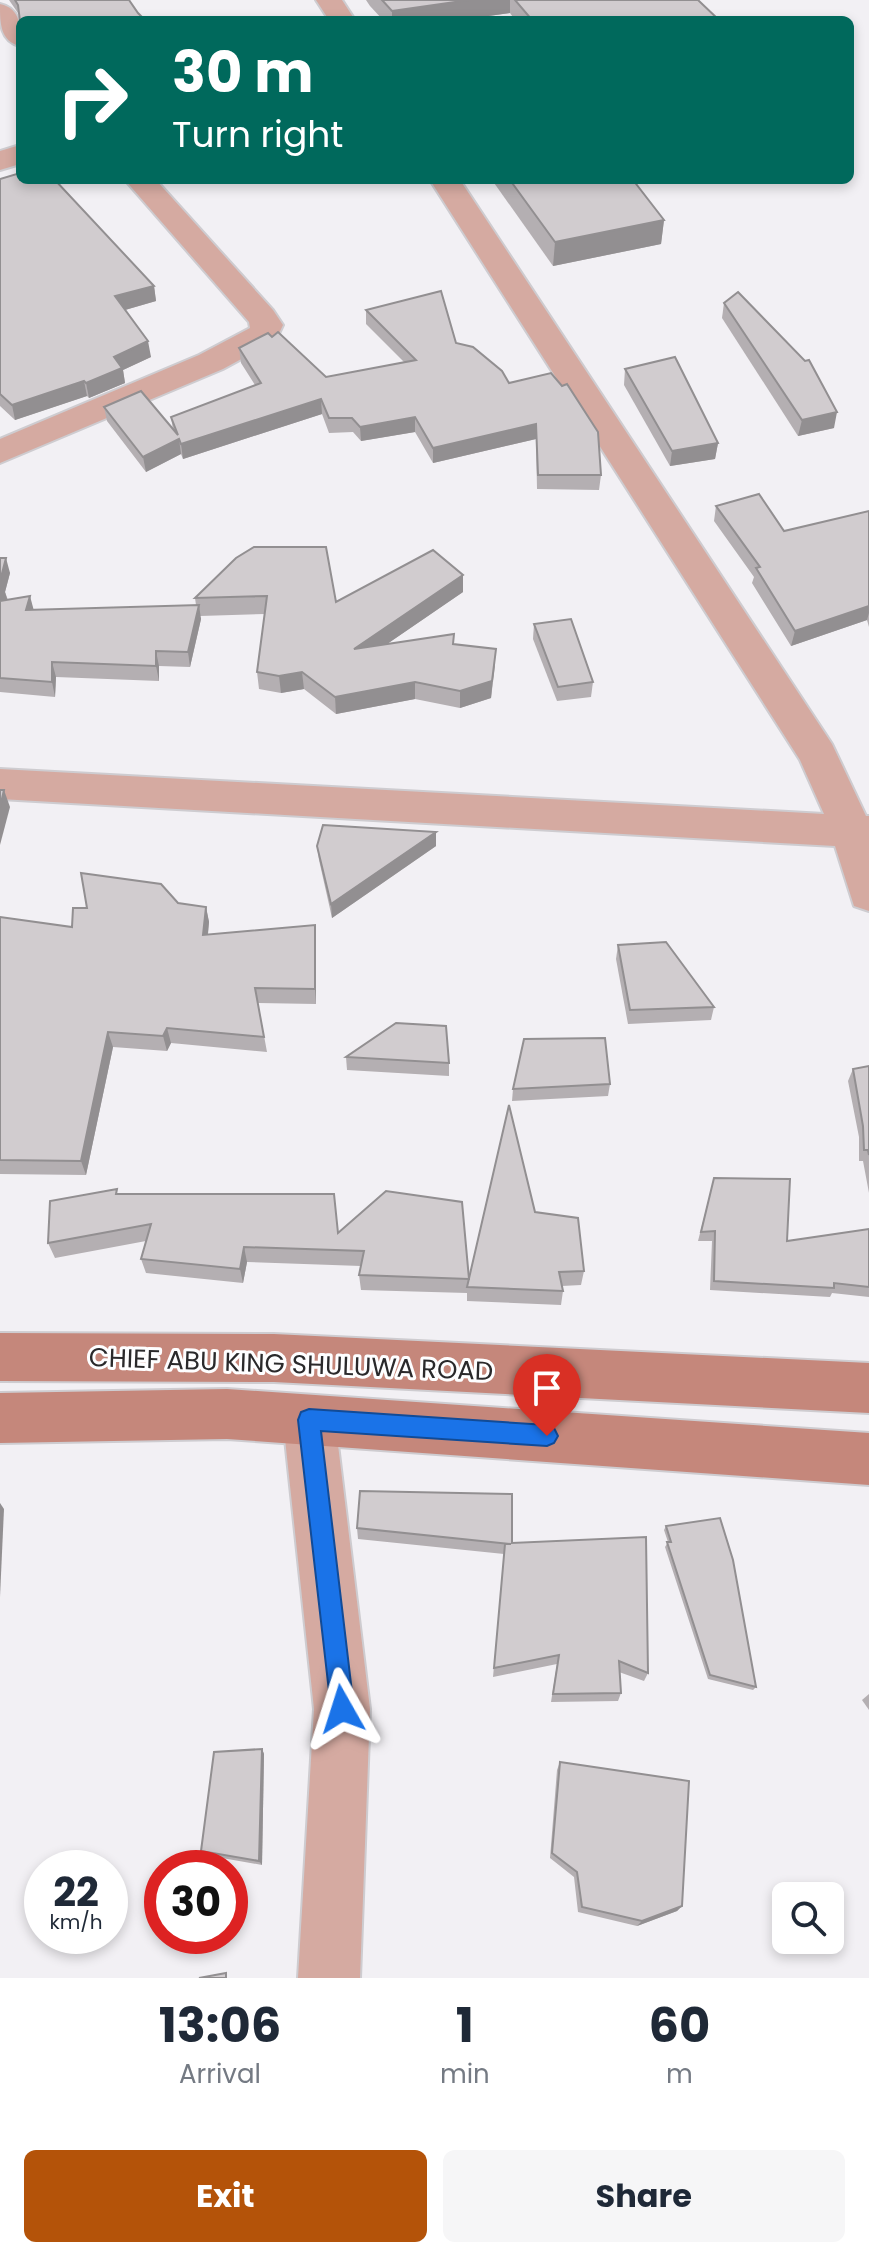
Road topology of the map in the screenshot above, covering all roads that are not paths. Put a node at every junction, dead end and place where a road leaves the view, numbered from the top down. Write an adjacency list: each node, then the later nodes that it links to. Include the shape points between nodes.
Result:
1 (0, 12): 2 (street)
2 (16, 33)
3 (144, 184): 5 (street, via 262,317 265,333 211,362)
4 (448, 184): 7 (street, via 818,755)
5 (0, 452)
6 (0, 784): 7 (street)
7 (860, 832): 8 (street)
8 (869, 894)
9 (0, 1357): 10 (street, CHIEF ABU KING SHULUWA ROAD, via 274,1358)
10 (869, 1388)
11 (0, 1418): 12 (street, via 227,1414)
12 (309, 1420): 13 (street); 14 (street, via 342,1709)
13 (869, 1459)
14 (329, 1978)

